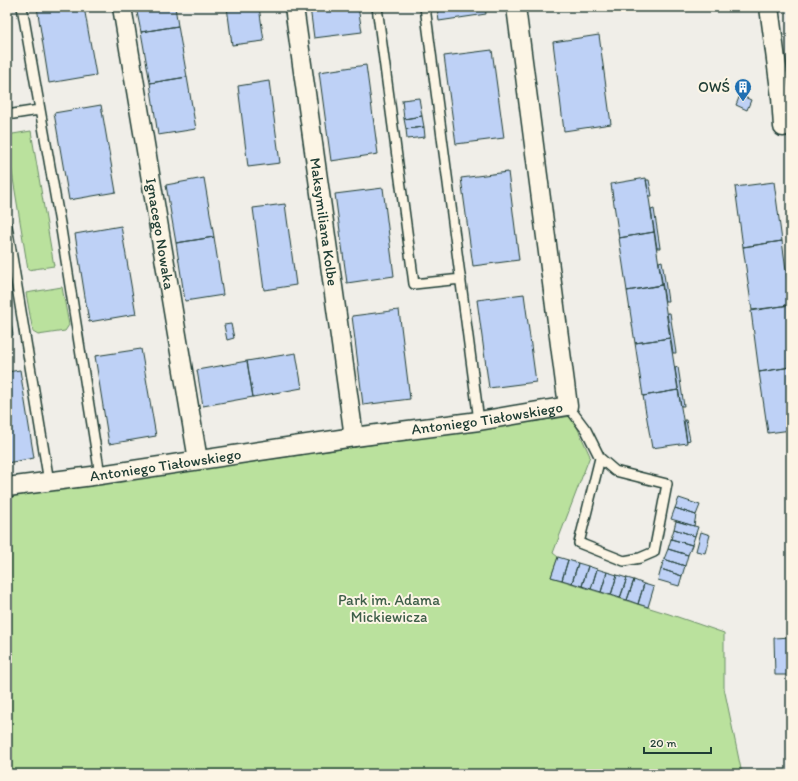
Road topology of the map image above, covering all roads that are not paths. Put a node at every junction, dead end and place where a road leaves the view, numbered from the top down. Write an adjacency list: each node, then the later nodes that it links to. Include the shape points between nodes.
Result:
1 (22, 7): 8 (lane)
2 (122, 7): 17 (street, Ignacego Nowaka)
3 (294, 7): 15 (street, Maksymiliana Kolbe)
4 (377, 7): 12 (lane, via 414,284)
5 (425, 7): 12 (lane)
6 (516, 7): 13 (street, Antoniego Tiałowskiego)
7 (769, 7): 10 (street)
8 (39, 110): 9 (lane); 18 (lane)
9 (7, 115)
10 (783, 127)
11 (7, 226): 19 (lane)
12 (461, 279): 14 (lane)
13 (568, 406): 14 (street, Antoniego Tiałowskiego); 16 (lane, via 586,430)
14 (479, 421): 15 (street, Antoniego Tiałowskiego)
15 (354, 437): 17 (street, Antoniego Tiałowskiego)
16 (600, 458): 16 (lane, via 579,543 624,561 654,552 667,484 615,471)
17 (198, 460): 18 (street, Antoniego Tiałowskiego)
18 (100, 475): 19 (street, Antoniego Tiałowskiego)
19 (49, 482): 20 (street, Antoniego Tiałowskiego)
20 (7, 487)

